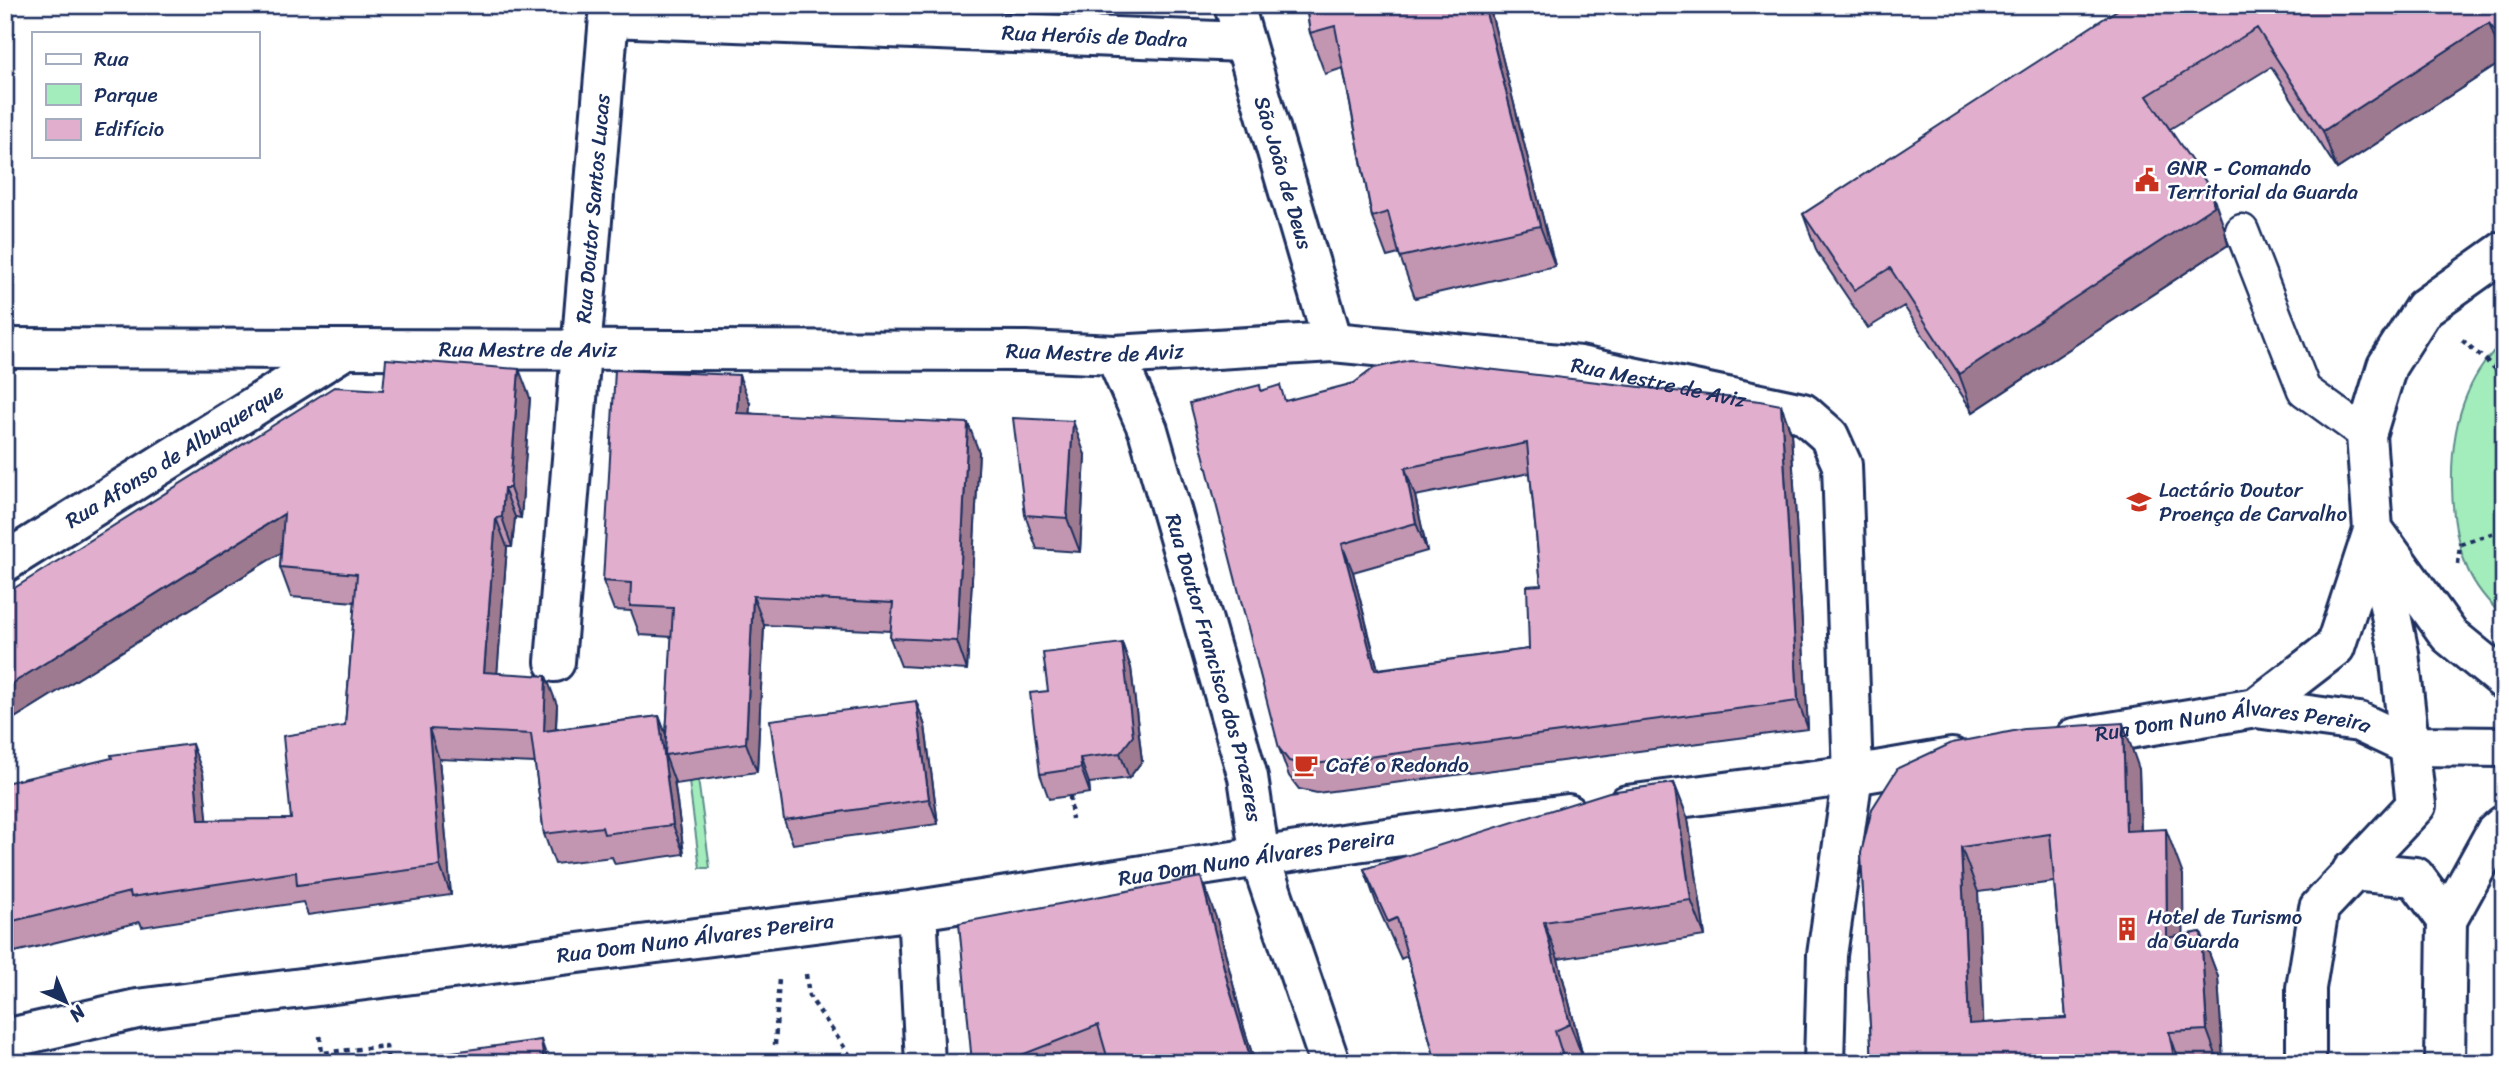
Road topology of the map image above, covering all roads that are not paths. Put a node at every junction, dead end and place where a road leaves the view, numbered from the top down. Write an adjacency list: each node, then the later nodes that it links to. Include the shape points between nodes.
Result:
1 (1234, 5): 3 (street, São João de Deus)
2 (610, 11): 3 (street, Rua Heróis de Dadra); 8 (street, Rua Doutor Santos Lucas)
3 (1244, 42): 6 (street, São João de Deus)
4 (2242, 231): 11 (lane, via 2304,390)
5 (2504, 251): 11 (street, via 2424,308 2387,366)
6 (1333, 342): 10 (street, Rua Mestre de Aviz); 21 (street, Rua Mestre de Aviz, via 1580,366 1803,413 1829,436 1842,465)
7 (5, 348): 9 (street, Rua Mestre de Aviz)
8 (583, 348): 9 (street, Rua Mestre de Aviz); 10 (street, Rua Mestre de Aviz); 14 (street, Rua Doutor Santos Lucas)
9 (344, 350): 13 (street, Rua Afonso de Albuquerque)
10 (1115, 355): 23 (street, Rua Doutor Francisco dos Prazeres, via 1148,430 1248,777)
11 (2366, 435): 12 (street)
12 (2373, 528): 15 (street, via 2449,635); 16 (street, via 2335,647); 18 (street, via 2399,653)
13 (5, 562)
14 (555, 662)
15 (2504, 680)
16 (2256, 708): 17 (street, Rua Dom Nuno Álvares Pereira); 18 (street, Rua Dom Nuno Álvares Pereira, via 2359,722)
17 (2041, 744)
18 (2410, 746): 19 (street, Rua Dom Nuno Álvares Pereira); 24 (street, via 2416,805)
19 (2504, 747)
20 (1987, 752): 21 (street, Rua Dom Nuno Álvares Pereira)
21 (1853, 775): 23 (street, Rua Dom Nuno Álvares Pereira); 30 (street, Rua Mestre de Aviz, via 1827,955)
22 (2504, 825): 26 (street, via 2495,833)
23 (1260, 858): 25 (street, Rua Dom Nuno Álvares Pereira); 29 (street, Rua Doutor Francisco dos Prazeres)
24 (2352, 871): 26 (street, via 2415,877); 31 (street, via 2319,908 2306,988)
25 (917, 910): 27 (street, Rua Dom Nuno Álvares Pereira, via 137,1009); 28 (street)
26 (2447, 920): 32 (street)
27 (5, 1039)
28 (925, 1063)
29 (1330, 1063)
30 (1824, 1063)
31 (2306, 1063)
32 (2445, 1063)

